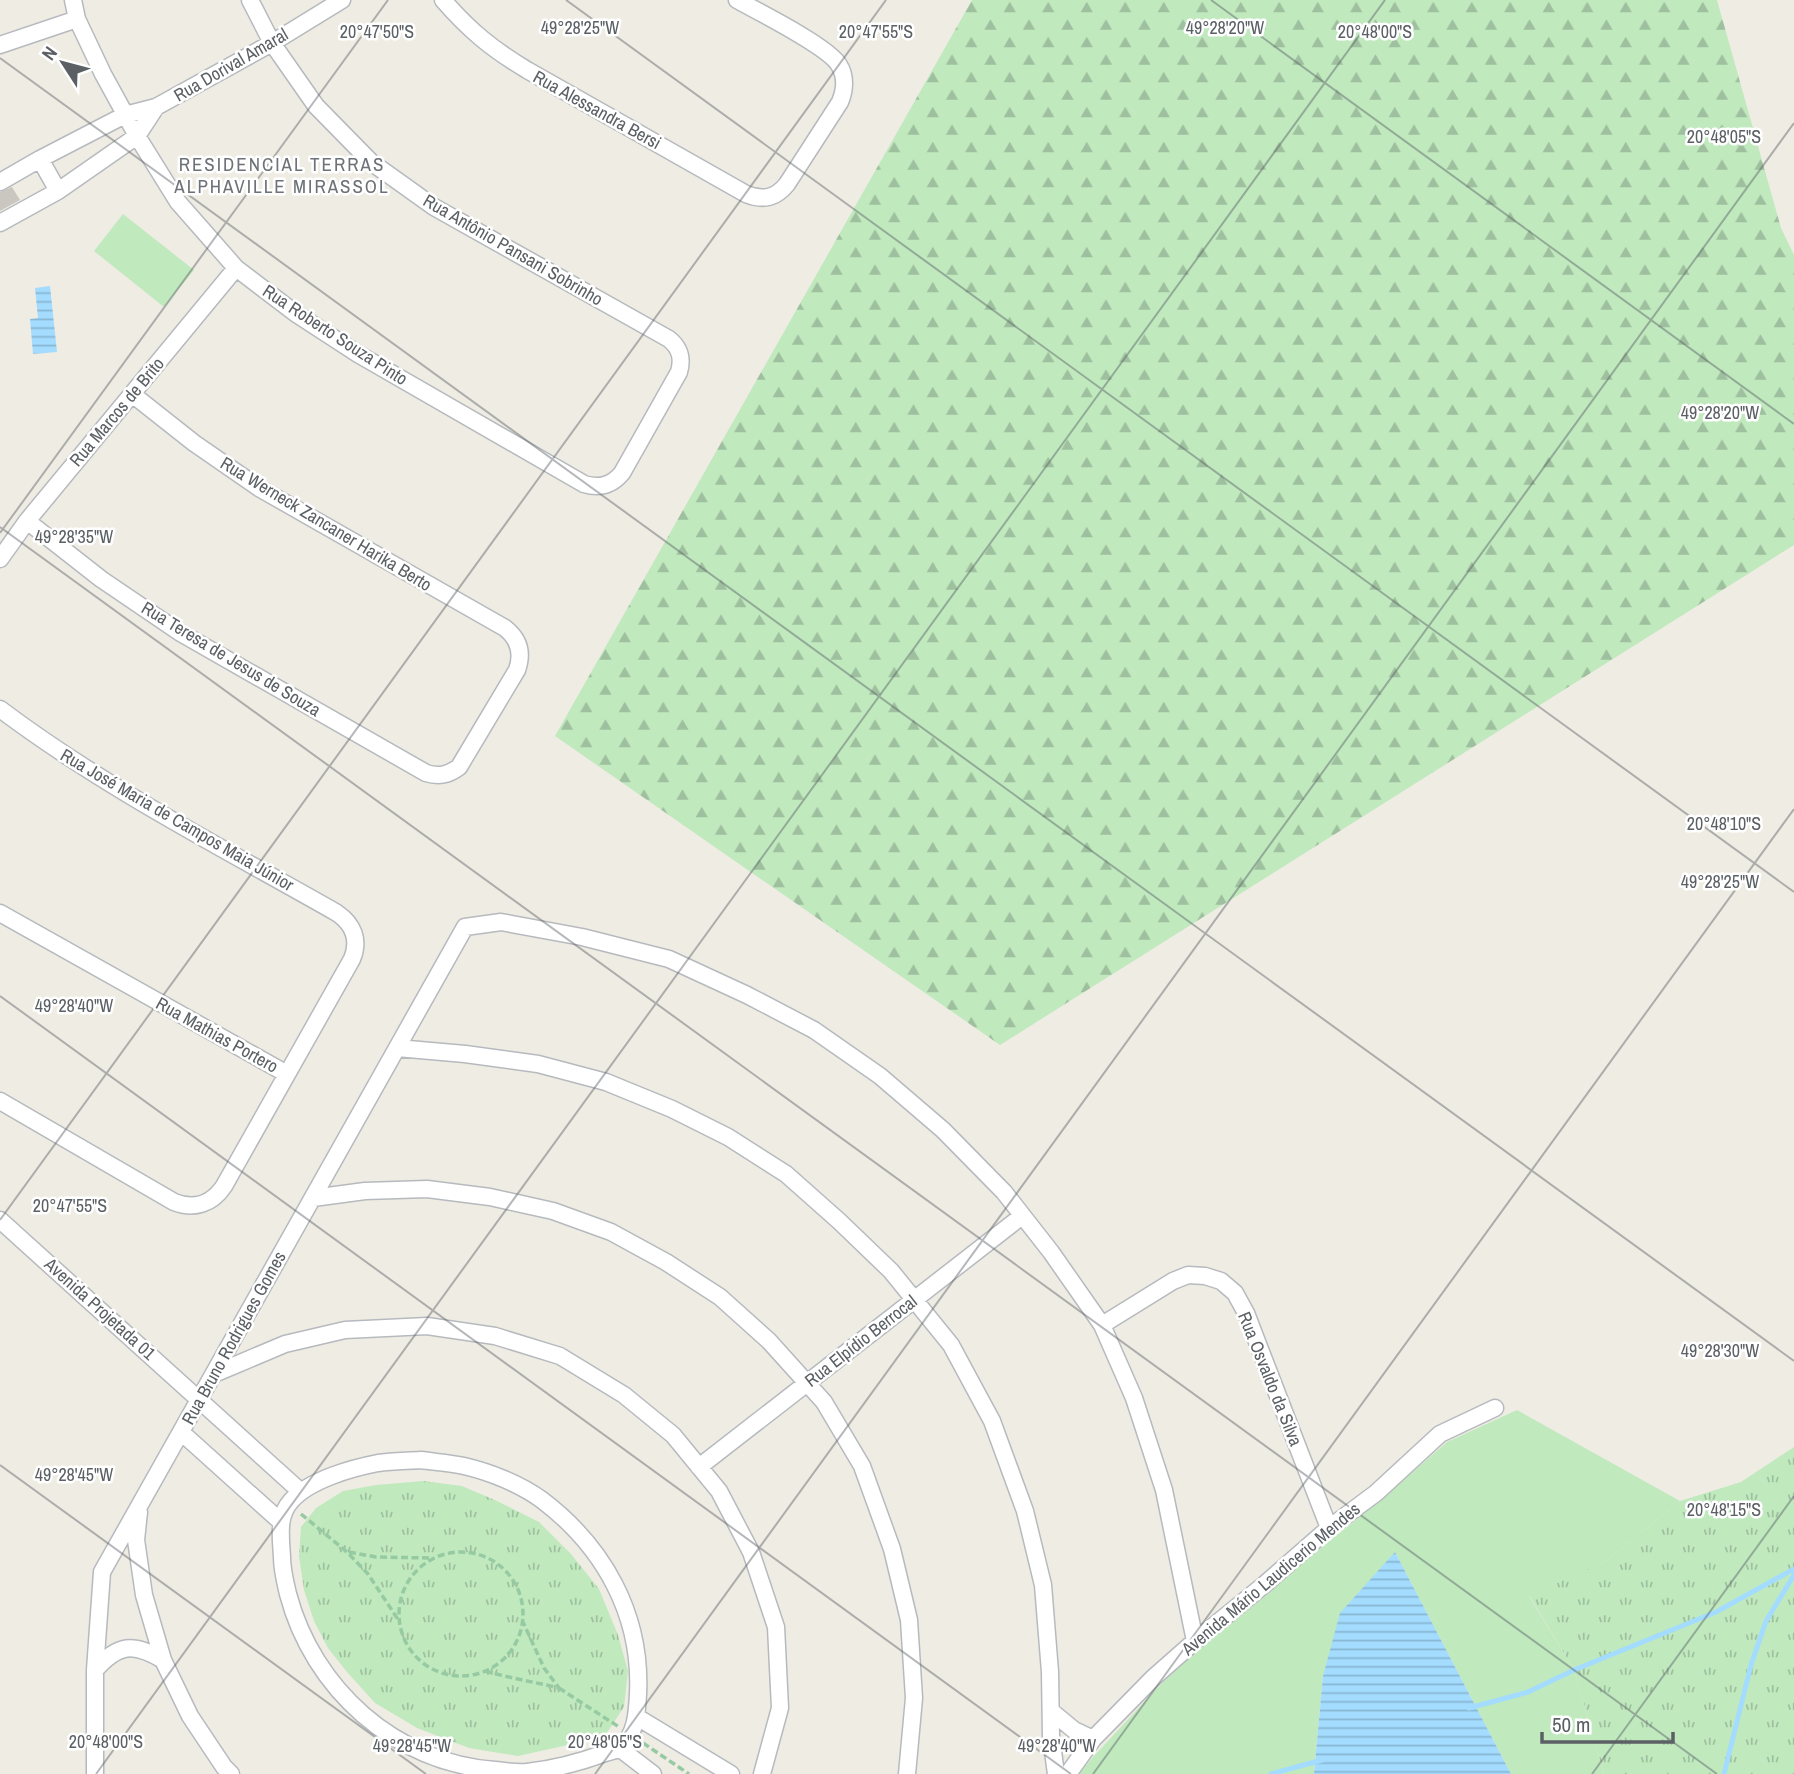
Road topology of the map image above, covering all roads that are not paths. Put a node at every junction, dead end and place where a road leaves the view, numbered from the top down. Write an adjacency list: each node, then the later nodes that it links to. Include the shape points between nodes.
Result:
1 (72, 0): 6 (street, Rua Roberto Souza Pinto)
2 (250, 0): 7 (street, Rua Antônio Pansani Sobrinho)
3 (342, 0): 7 (street, Rua Dorival Amaral)
4 (443, 0): 5 (street, Rua Alessandra Bersi, via 492,49 527,71 746,194 766,198 788,184 840,102 844,78 828,52)
5 (737, 0)
6 (77, 19): 8 (street); 10 (street, Rua Roberto Souza Pinto)
7 (272, 43): 9 (street, Rua Dorival Amaral); 18 (street, Rua Antônio Pansani Sobrinho, via 316,106 371,162 434,207 676,345 681,358 677,376 622,472)
8 (0, 45)
9 (156, 107): 10 (street); 11 (street)
10 (125, 115): 11 (street, Rua Roberto Souza Pinto); 12 (street)
11 (137, 136): 14 (street); 16 (street, Rua Roberto Souza Pinto, via 178,202)
12 (40, 159): 13 (street); 14 (street)
13 (0, 182)
14 (58, 191): 15 (street)
15 (0, 223)
16 (236, 268): 17 (street, Rua Marcos de Brito); 18 (street, Rua Roberto Souza Pinto, via 358,354 584,484)
17 (132, 394): 19 (street, Rua Marcos de Brito); 22 (street, Rua Werneck Zancaner Harika Berto, via 259,488 513,635 520,649 519,665 462,763)
18 (603, 486)
19 (27, 521): 20 (street, Rua Marcos de Brito); 22 (street, Rua Teresa de Jesus de Souza, via 179,632 426,773)
20 (0, 559)
21 (0, 709): 25 (street, Rua José Maria de Campos Maia Júnior, via 108,783 346,920 353,930 352,959)
22 (446, 774)
23 (0, 913): 25 (street, Rua Mathias Portero)
24 (397, 1048): 27 (street, Rua Bruno Rodrigues Gomes); 28 (street, Rua Bruno Rodrigues Gomes, via 465,927 501,922 669,959 814,1030 880,1076 943,1130); 30 (street, via 538,1064 606,1082 673,1109 786,1174 891,1272)
25 (287, 1074): 26 (street, via 224,1186 199,1205 168,1199)
26 (0, 1101)
27 (313, 1198): 32 (street, Rua Bruno Rodrigues Gomes); 33 (street, via 427,1189 553,1210 611,1232 720,1297)
28 (1022, 1216): 30 (street, Rua Elpídio Berrocal); 31 (street)
29 (0, 1220): 34 (street, Avenida Projetada 01)
30 (914, 1300): 33 (street, Rua Elpídio Berrocal); 45 (street, via 951,1345 992,1421 1025,1511 1043,1585)
31 (1102, 1325): 41 (street, Rua Osvaldo da Silva, via 1188,1275 1221,1281 1235,1293); 42 (street, via 1134,1398 1164,1490)
32 (214, 1374): 34 (street, Rua Bruno Rodrigues Gomes); 37 (street, via 285,1344 345,1330 427,1326 495,1336 560,1356 624,1395 673,1435)
33 (807, 1383): 37 (street, Rua Elpídio Berrocal); 54 (street, via 863,1466 892,1549 909,1620 914,1698)
34 (200, 1399): 36 (street, Rua Bruno Rodrigues Gomes); 38 (street, Avenida Projetada 01)
35 (1495, 1408): 41 (street, Avenida Mário Laudicerio Mendes, via 1440,1434 1376,1493)
36 (181, 1432): 39 (street, Rua Bruno Rodrigues Gomes); 40 (street)
37 (699, 1466): 53 (street, via 719,1491 751,1552 776,1627 780,1708)
38 (300, 1491): 40 (street); 46 (street, via 379,1463 421,1460 463,1465 503,1478 540,1498 590,1546 620,1594 633,1633 639,1675)
39 (140, 1505): 43 (street, via 136,1541 144,1595); 44 (street, Rua Bruno Rodrigues Gomes, via 102,1572)
40 (280, 1521): 48 (street, via 288,1594 316,1662 346,1700 384,1732 428,1755 475,1768 524,1772 573,1765)
41 (1329, 1528): 42 (street, Avenida Mário Laudicerio Mendes)
42 (1195, 1641): 47 (street, Avenida Mário Laudicerio Mendes)
43 (163, 1660): 44 (street, via 146,1650 126,1648 108,1655); 50 (street, via 190,1716)
44 (95, 1670): 49 (street, Rua Bruno Rodrigues Gomes)
45 (1051, 1710): 47 (street); 55 (street)
46 (637, 1717): 48 (street); 52 (street)
47 (1093, 1739): 56 (street, Avenida Mário Laudicerio Mendes)
48 (619, 1748): 51 (street)
49 (95, 1774)
50 (231, 1774)
51 (653, 1774)
52 (731, 1774)
53 (762, 1774)
54 (907, 1774)
55 (1056, 1774)
56 (1068, 1774)

